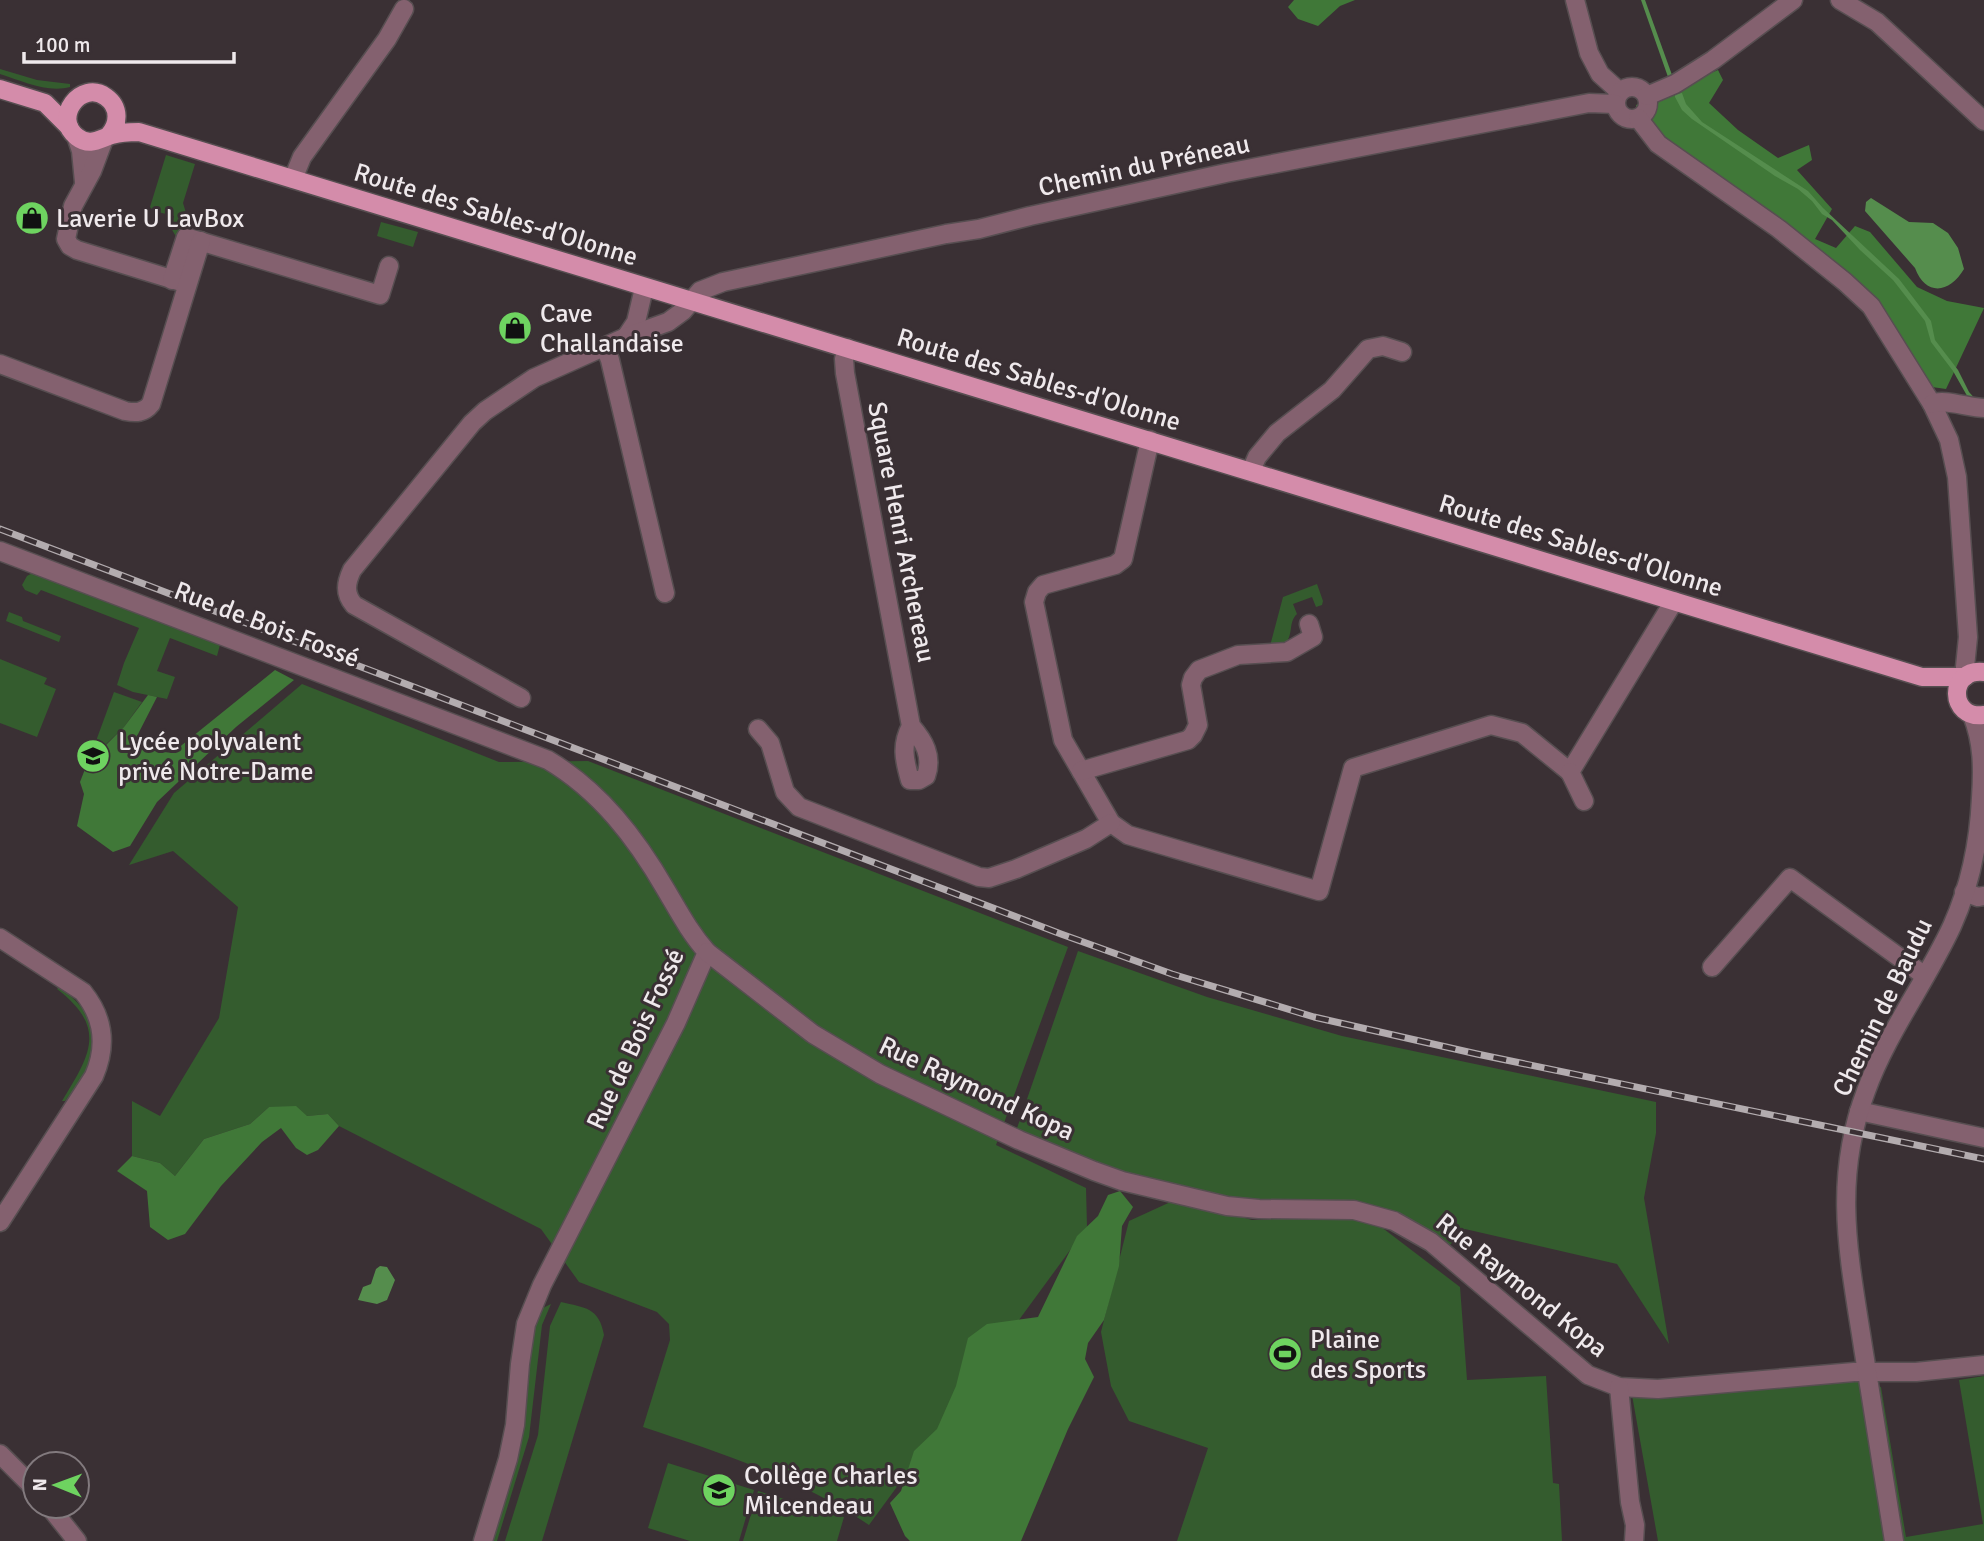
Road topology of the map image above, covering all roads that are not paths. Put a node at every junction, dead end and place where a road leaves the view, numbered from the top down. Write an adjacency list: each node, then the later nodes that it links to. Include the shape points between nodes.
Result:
1 (1575, 0): 8 (street, via 1589,53)
2 (1793, 0): 7 (street, via 1713,60)
3 (1840, 0): 12 (street, via 1877,22)
4 (404, 9): 16 (street, via 302,156)
5 (0, 89): 9 (main road)
6 (80, 96): 9 (main road); 10 (main road, via 99,93); 13 (main road, via 68,111)
7 (1647, 96): 8 (street, via 1640,88 1629,86); 11 (street, via 1646,111)
8 (1618, 98): 11 (street, via 1623,116); 21 (street, Chemin du Préneau, via 1184,183 723,282 708,286)
9 (45, 103): 13 (main road)
10 (115, 108): 14 (main road, Route des Sables-d'Olonne); 15 (main road, via 116,124)
11 (1638, 118): 27 (street, via 1658,144 1779,229 1871,306)
12 (1984, 121)
13 (72, 132): 15 (main road, via 90,142); 17 (street, via 81,151)
14 (139, 132): 15 (main road, Route des Sables-d'Olonne); 16 (main road, Route des Sables-d'Olonne)
15 (106, 137): 17 (street)
16 (293, 178): 20 (main road, Route des Sables-d'Olonne)
17 (84, 182): 19 (street, via 66,233 70,246)
18 (388, 266): 19 (street, via 380,295 186,237)
19 (180, 282): 26 (street, via 148,409 125,411)
20 (644, 288): 21 (main road, Route des Sables-d'Olonne); 22 (street, via 636,322)
21 (690, 301): 22 (street, Chemin du Préneau, via 668,322); 24 (main road, Route des Sables-d'Olonne)
22 (626, 337): 23 (street, Chemin du Préneau)
23 (605, 347): 32 (street); 37 (street, Chemin du Préneau, via 534,378 485,411 352,570 347,582 346,591 355,605)
24 (847, 348): 29 (main road, Route des Sables-d'Olonne); 40 (street, Square Henri Archereau, via 845,373)
25 (1402, 352): 30 (street, via 1383,346 1368,349 1332,390 1277,433)
26 (0, 364)
27 (1932, 404): 28 (street); 35 (street, via 1954,458)
28 (1984, 408)
29 (1150, 440): 30 (main road, Route des Sables-d'Olonne); 43 (street, via 1123,559 1043,585 1034,602 1063,740)
30 (1251, 471): 33 (main road, Route des Sables-d'Olonne)
31 (0, 551): 50 (street, Rue de Bois Fossé, via 548,760 586,786 622,825)
32 (665, 593)
33 (1674, 601): 36 (main road, Route des Sables-d'Olonne); 44 (street)
34 (1310, 624): 43 (street, via 1313,637 1287,652 1238,655 1199,670 1192,685 1199,724 1188,740)
35 (1975, 674): 36 (main road, Route des Sables-d'Olonne); 38 (main road, via 1958,687)
36 (1922, 677): 38 (main road, Route des Sables-d'Olonne)
37 (521, 698)
38 (1957, 699): 39 (main road, Route des Sables-d'Olonne, via 1962,709)
39 (1978, 715): 42 (street, Chemin de Baudu)
40 (911, 726)
41 (758, 729): 46 (street, via 770,743 785,792 799,807 979,877 1016,869 1086,839)
42 (1983, 745): 47 (street, Chemin de Baudu, via 1980,825)
43 (1081, 771): 46 (street)
44 (1570, 772): 45 (street); 46 (street, via 1522,733 1490,725 1353,768 1319,891 1128,835)
45 (1584, 802)
46 (1111, 823)
47 (1964, 892): 48 (street); 52 (street, Chemin de Baudu)
48 (1984, 896)
49 (0, 938): 55 (street, via 83,992 99,1018 103,1046 94,1076)
50 (707, 952): 58 (street, Rue Raymond Kopa, via 813,1034 880,1074 1094,1171 1227,1206 1354,1210 1394,1221 1441,1250 1588,1375); 64 (street, Rue de Bois Fossé, via 526,1324 515,1425)
51 (1712, 967): 52 (street, via 1790,878)
52 (1925, 976): 53 (street, Chemin de Baudu, via 1873,1074)
53 (1859, 1111): 54 (street); 57 (street, Chemin de Baudu, via 1849,1150 1845,1217)
54 (1984, 1138)
55 (0, 1222)
56 (1984, 1365): 57 (street, Rue Raymond Kopa, via 1916,1372)
57 (1866, 1371): 58 (street, Rue Raymond Kopa, via 1700,1387); 66 (street, Chemin de Baudu)
58 (1619, 1387): 62 (street)
59 (0, 1454): 60 (street)
60 (21, 1475)
61 (60, 1520): 63 (street)
62 (1635, 1533): 65 (street)
63 (77, 1541)
64 (483, 1541)
65 (1644, 1541)
66 (1894, 1541)

